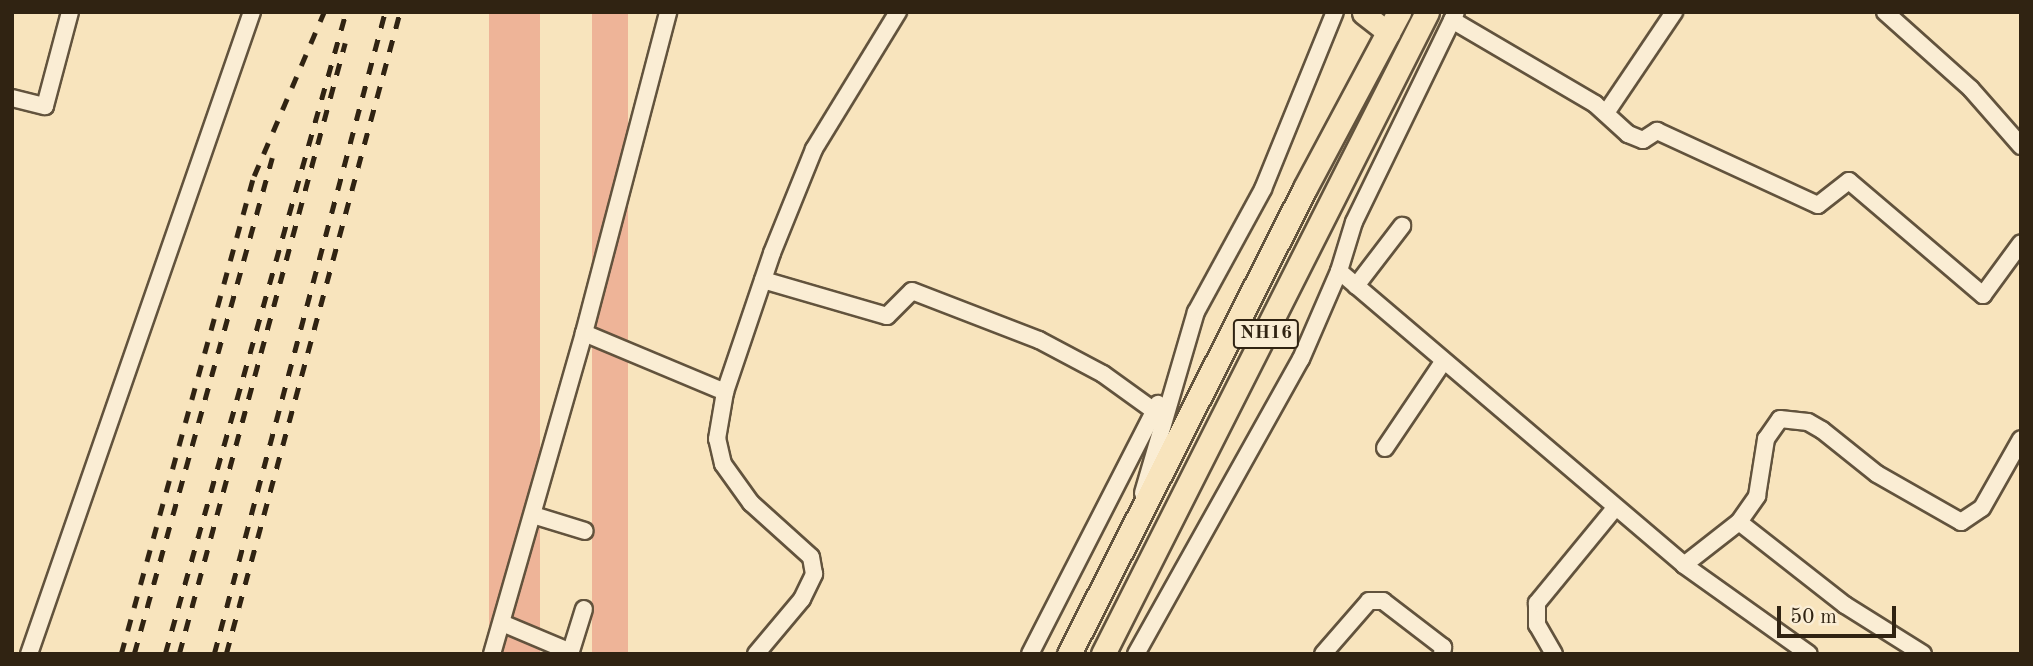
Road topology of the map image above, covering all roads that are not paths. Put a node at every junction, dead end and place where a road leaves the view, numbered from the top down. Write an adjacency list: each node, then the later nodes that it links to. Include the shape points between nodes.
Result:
1 (70, 12): 12 (street, via 45,106)
2 (252, 12): 37 (street)
3 (668, 12): 21 (street)
4 (898, 12): 19 (street, via 814,149)
5 (1335, 12): 23 (street, via 1263,189 1196,312)
6 (1363, 12): 11 (main road)
7 (1427, 12): 42 (highway, NH16)
8 (1674, 12): 13 (street)
9 (1885, 12): 14 (street, via 1971,89)
10 (1454, 16): 13 (street); 18 (street, via 1381,162 1354,222)
11 (1394, 22): 30 (highway, NH16)
12 (12, 98)
13 (1606, 113): 17 (street, via 1628,134 1643,140 1657,131 1818,205 1849,180 1983,295)
14 (2021, 146)
15 (1402, 226): 20 (street)
16 (2021, 243): 17 (street)
17 (2015, 262)
18 (1339, 271): 20 (street); 43 (street, via 1301,359)
19 (763, 280): 24 (street); 25 (street, via 887,316 912,291 1039,340 1103,374)
20 (1356, 286): 22 (street)
21 (584, 334): 24 (street); 29 (street)
22 (1443, 362): 27 (street); 28 (street)
23 (1171, 391): 25 (street); 30 (street)
24 (725, 392): 39 (street, via 717,439 723,464 751,503 811,557 814,574 802,599)
25 (1153, 410): 40 (street)
26 (2021, 439): 31 (street, via 1982,508 1961,522 1877,474 1808,422 1780,419 1766,439 1757,496)
27 (1385, 448)
28 (1615, 508): 33 (street); 46 (street, via 1537,603 1536,625)
29 (533, 514): 32 (street); 35 (street)
30 (1135, 522): 41 (highway, NH16)
31 (1739, 522): 33 (street); 48 (street, via 1845,605)
32 (585, 531)
33 (1684, 565): 47 (street)
34 (584, 609): 36 (street)
35 (502, 623): 36 (street); 38 (street)
36 (570, 653)
37 (29, 654)
38 (492, 654)
39 (756, 654)
40 (1030, 654)
41 (1069, 654)
42 (1103, 654)
43 (1136, 654)
44 (1323, 654): 45 (street, via 1369,601 1383,601 1443,647)
45 (1442, 654)
46 (1554, 654)
47 (1809, 654)
48 (1923, 654)

